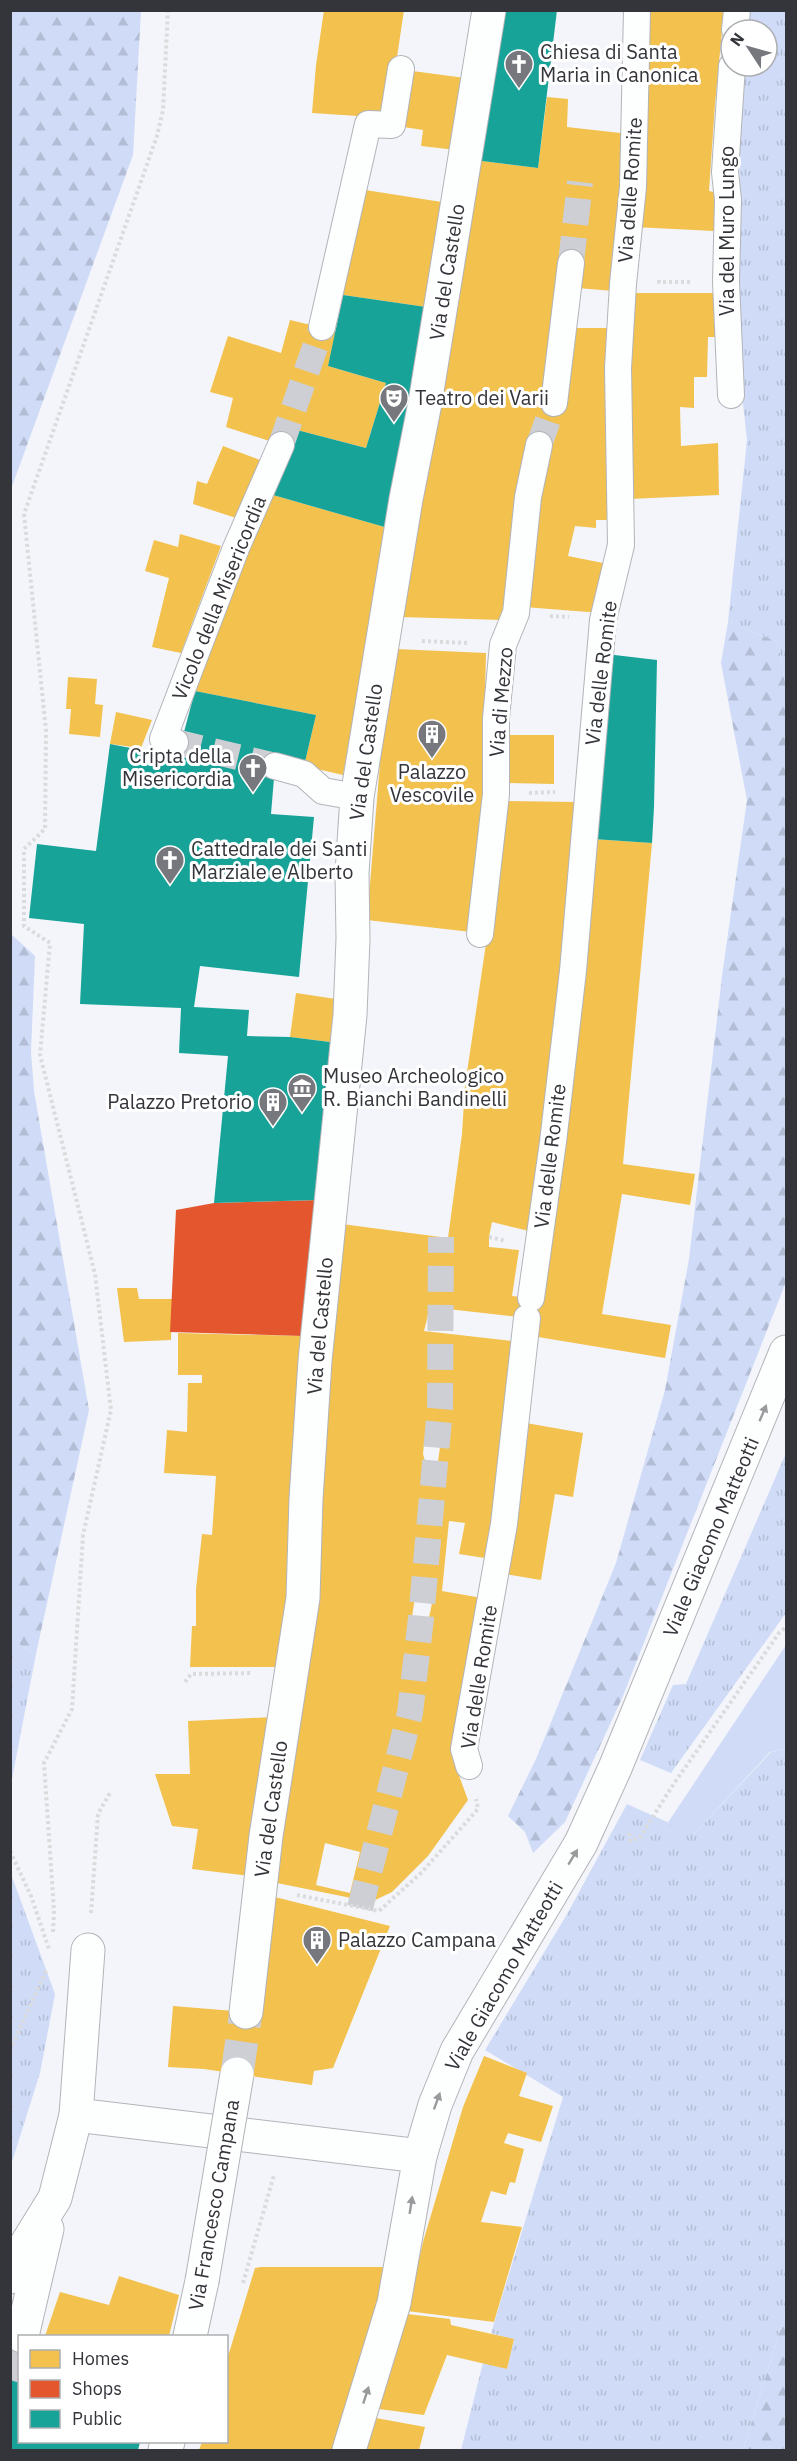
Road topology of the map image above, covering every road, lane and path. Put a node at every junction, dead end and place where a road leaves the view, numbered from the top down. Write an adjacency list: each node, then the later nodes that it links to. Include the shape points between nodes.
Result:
1 (168, 10): 34 (path, via 163,110 157,136 24,514 46,731 45,829 24,849 24,926 50,943 40,1054 95,1274 111,1410 83,1535 72,1709 44,1763 54,1911)
2 (489, 10): 16 (street, Via del Castello)
3 (637, 10): 15 (street, Via delle Romite, via 633,187 618,368 621,545)
4 (400, 69): 9 (street, via 392,125 368,124)
5 (731, 78): 8 (street, Via del Muro Lungo, via 724,172 728,200)
6 (571, 263): 11 (street)
7 (659, 273): 8 (path, via 658,282)
8 (726, 282): 10 (street, Via del Muro Lungo)
9 (322, 327)
10 (731, 396)
11 (554, 403)
12 (281, 445): 18 (street, Vicolo della Misericordia, via 236,548 163,739)
13 (539, 445): 14 (street, Via di Mezzo, via 528,497)
14 (516, 613): 15 (path); 17 (street, Via di Mezzo)
15 (603, 620): 20 (street, Via delle Romite)
16 (382, 639): 17 (path); 22 (street, Via del Castello)
17 (503, 645): 21 (street, Via di Mezzo, via 496,718)
18 (175, 742)
19 (274, 766): 22 (street, via 304,774 323,791)
20 (589, 792): 21 (path); 28 (street, Via delle Romite, via 553,1142 504,1524 464,1749)
21 (496, 794): 23 (street, Via di Mezzo)
22 (357, 797): 26 (street, Via del Castello, via 350,1015 316,1350 303,1598)
23 (480, 934)
24 (786, 1352): 39 (street, Viale Giacomo Matteotti, one-way to 24, via 457,2051 582,1843)
25 (786, 1627): 30 (path, via 640,1837 630,1841)
26 (293, 1673): 27 (path, via 191,1674); 32 (street, Via del Castello)
27 (185, 1682)
28 (468, 1766): 32 (path, Via delle Romite, via 478,1809 422,1872 379,1911)
29 (111, 1791): 33 (path, via 98,1814)
30 (632, 1822)
31 (10, 1851): 34 (path, via 31,1896)
32 (260, 1888): 35 (street, Via del Castello)
33 (88, 1950): 38 (street)
34 (52, 1959): 36 (path)
35 (246, 2012)
36 (10, 2050)
37 (237, 2074): 43 (street, Via Francesco Campana, bridge)
38 (76, 2115): 39 (street); 41 (street)
39 (420, 2156): 46 (street, Viale Giacomo Matteotti, one-way to 39, via 394,2303)
40 (275, 2173): 43 (path, via 238,2299)
41 (55, 2199): 42 (street); 44 (street)
42 (10, 2277)
43 (200, 2287): 45 (street, Via Francesco Campana)
44 (22, 2335)
45 (190, 2335)
46 (349, 2451)

